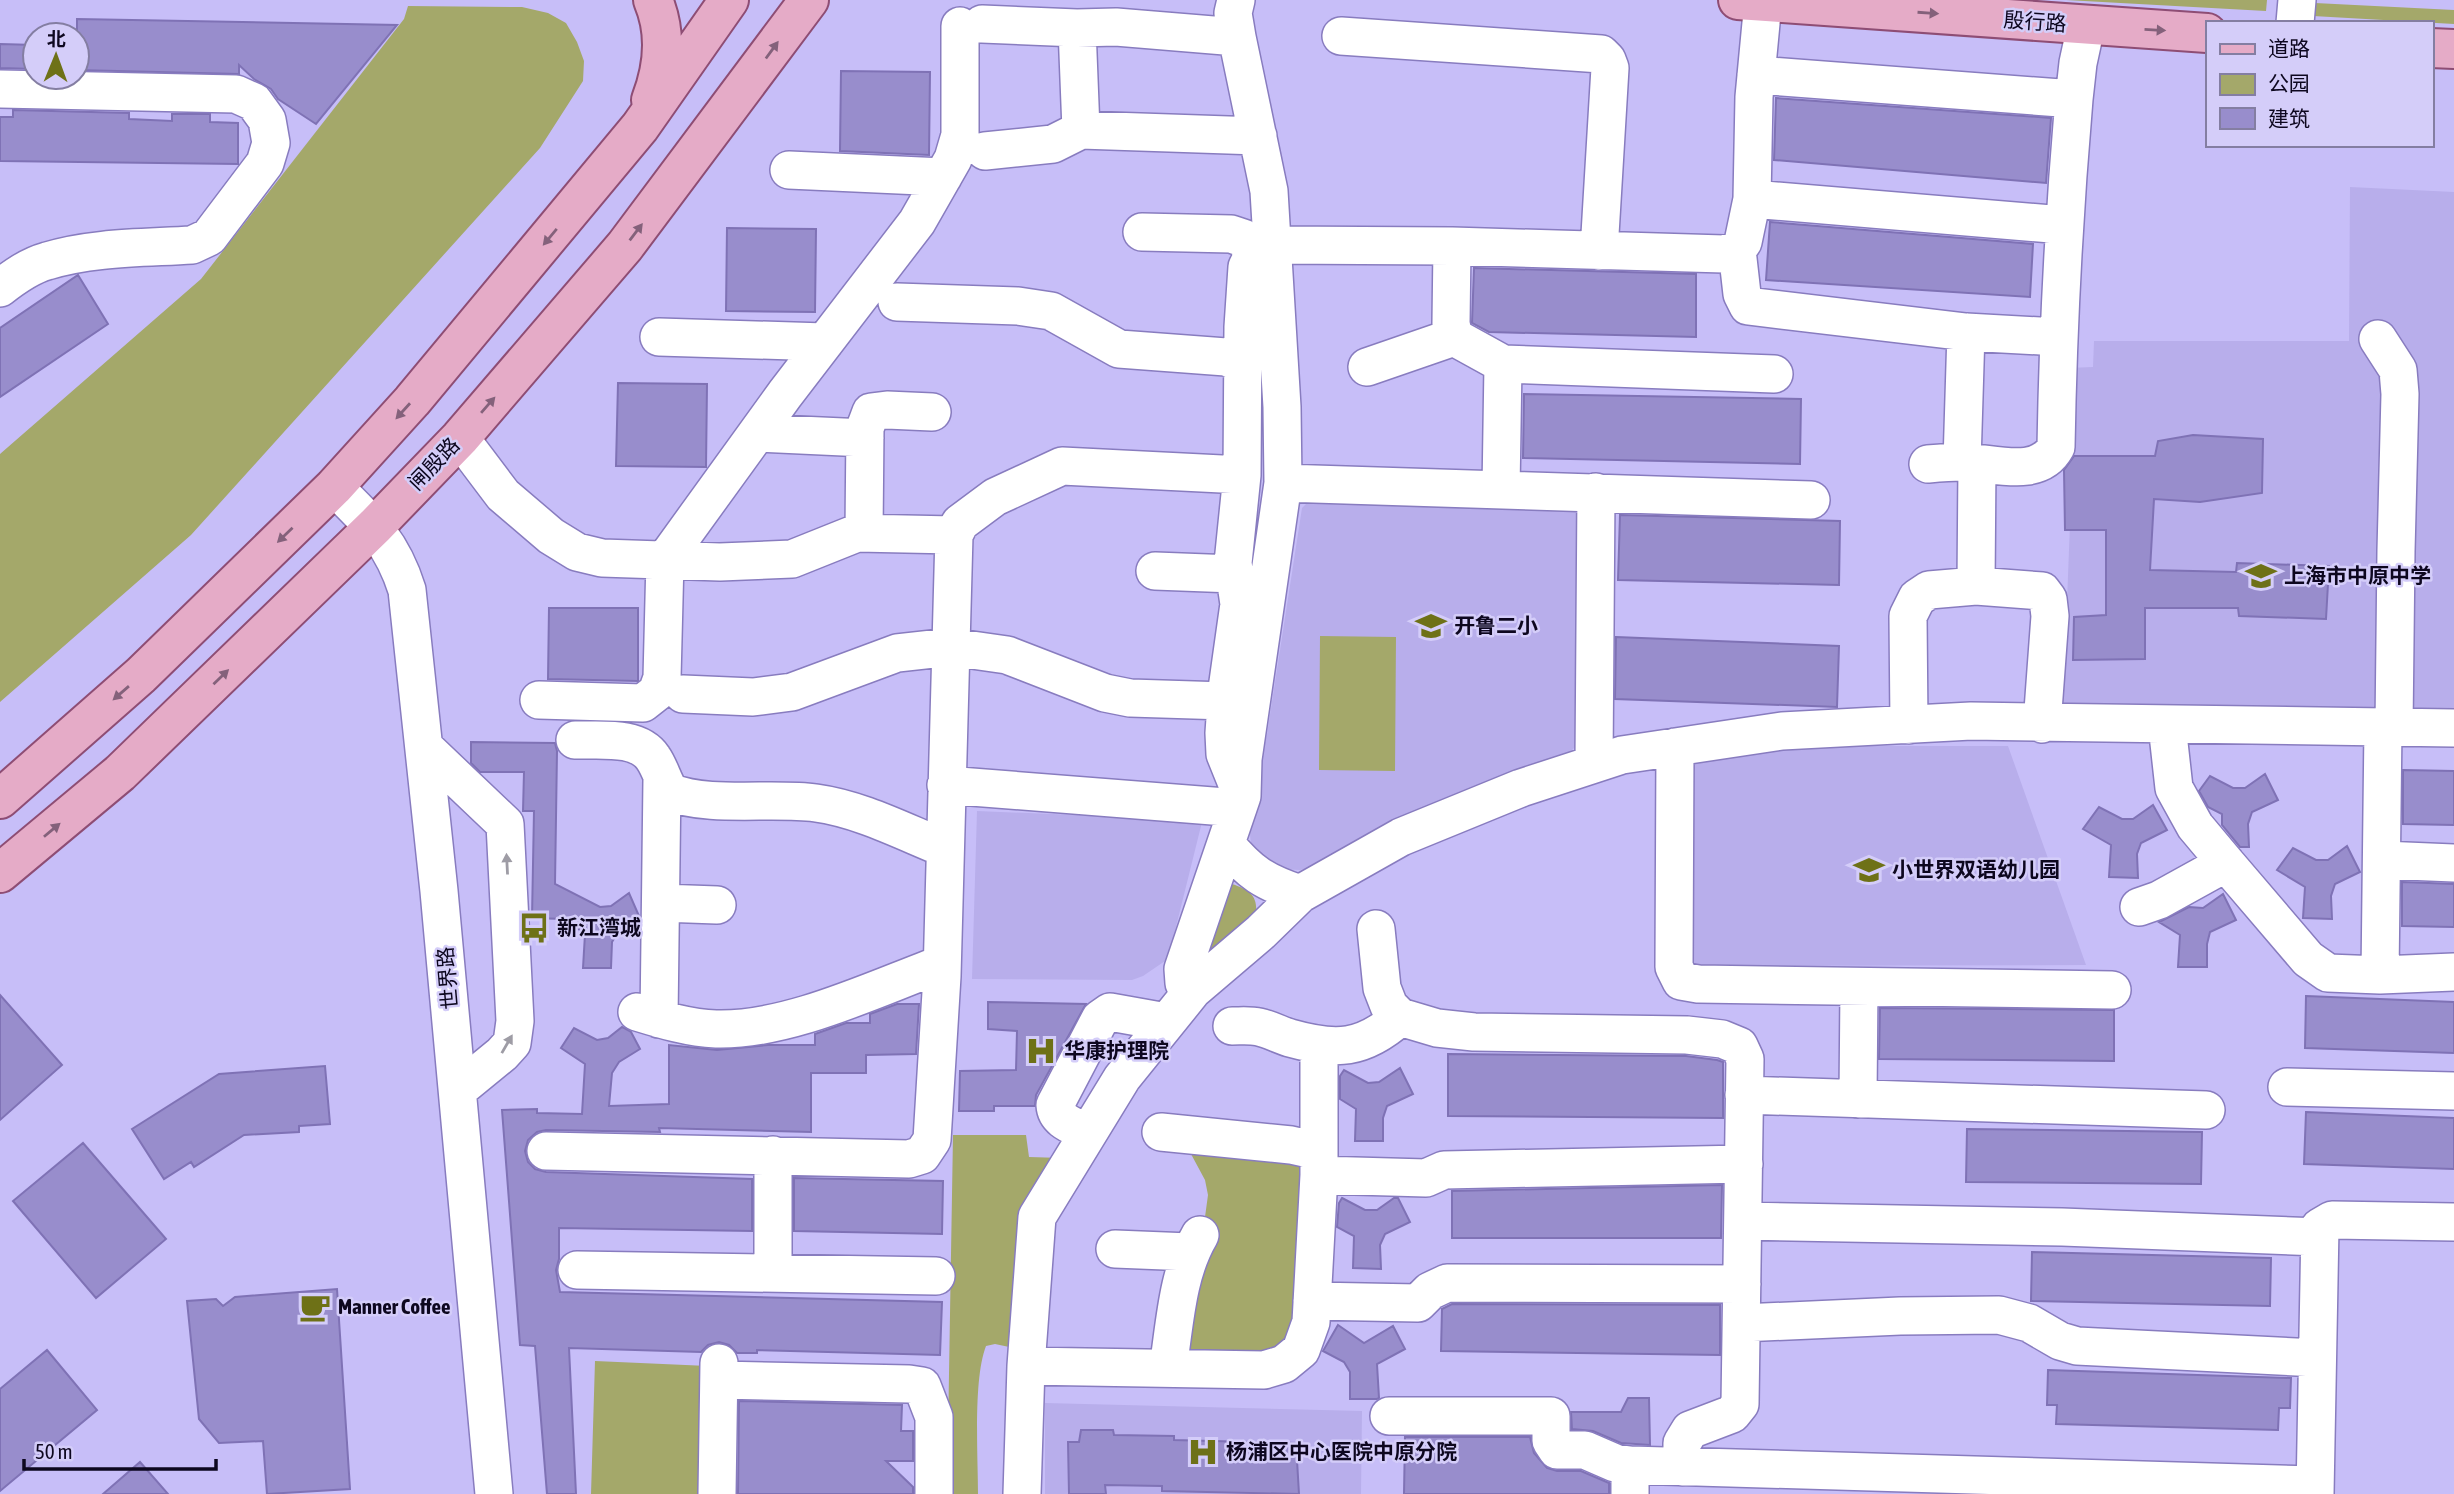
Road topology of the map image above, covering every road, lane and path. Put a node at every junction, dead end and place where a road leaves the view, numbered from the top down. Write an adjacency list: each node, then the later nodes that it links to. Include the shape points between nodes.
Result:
1 (653, 0): 18 (main road, via 662,28 662,57)
2 (729, 0): 18 (main road)
3 (808, 0): 45 (main road, 闸殷路, one-way to 3, via 625,246)
4 (1236, 0): 12 (street)
5 (2297, 0): 7 (street)
6 (1750, 1): 8 (main road, 殷行路, one-way to 8); 15 (street)
7 (2295, 21)
8 (2086, 26): 10 (main road, 殷行路, one-way to 10); 17 (street)
9 (1077, 28): 12 (street); 19 (street); 23 (street, via 971,25 960,135)
10 (2206, 33)
11 (1341, 36): 30 (street, via 1601,54 1610,68)
12 (1237, 37): 20 (street)
13 (2433, 48): 14 (main road)
14 (2454, 50)
15 (1756, 75): 17 (street); 24 (street)
16 (0, 89): 31 (street, via 236,94 254,102 267,120 271,143 265,163 201,242 45,261)
17 (2074, 99): 25 (street)
18 (640, 127): 50 (main road, one-way to 50, via 412,401)
19 (1081, 131): 20 (street); 21 (street, via 1053,144)
20 (1258, 136): 28 (street, via 1269,191)
21 (985, 150)
22 (789, 170): 23 (street)
23 (943, 177): 38 (street, via 917,222)
24 (1752, 199): 25 (street); 29 (street)
25 (2063, 225): 36 (street)
26 (1142, 232): 28 (street, via 1231,234)
27 (1452, 246): 28 (street); 30 (street); 35 (street)
28 (1263, 249): 39 (street, via 1247,267); 49 (street, via 1282,407)
29 (1737, 250): 30 (street, via 1724,254); 33 (street, via 1741,293 1748,306)
30 (1599, 251)
31 (0, 288)
32 (897, 302): 39 (street, via 1051,311 1119,349 1226,357)
33 (1966, 332): 36 (street); 47 (street)
34 (659, 337): 38 (street)
35 (1454, 337): 40 (street); 41 (street)
36 (2057, 337): 47 (street, via 2056,447 2050,456 2019,467)
37 (2378, 339): 68 (street, via 2398,370 2400,394)
38 (825, 342): 44 (street)
39 (1242, 364): 48 (street)
40 (1503, 364): 42 (street); 51 (street)
41 (1367, 367)
42 (1774, 374)
43 (932, 412): 46 (street, via 871,412)
44 (758, 433): 46 (street); 57 (street)
45 (460, 438): 54 (main road, 闸殷路); 57 (street, via 503,495 577,552 603,558)
46 (865, 438): 55 (street)
47 (1956, 463): 60 (street)
48 (1242, 475): 56 (street, via 1062,466 995,497 960,523); 59 (street)
49 (1283, 484): 51 (street); 77 (street)
50 (334, 487): 54 (street, 世界路); 76 (main road, one-way to 76, via 141,676)
51 (1501, 490): 52 (street)
52 (1596, 492): 53 (street); 73 (street)
53 (1811, 500)
54 (375, 526): 71 (street, 世界路, via 399,564 407,590); 83 (main road, 闸殷路, one-way to 54, via 120,774)
55 (864, 533): 56 (street); 57 (street, via 792,559)
56 (954, 535): 61 (street)
57 (664, 560): 63 (street, via 662,678 657,692 643,703)
58 (1155, 571): 59 (street)
59 (1234, 574): 64 (street, via 1239,604)
60 (1976, 586): 65 (street, via 2042,591 2048,599); 66 (street, via 1928,590 1917,598 1908,616)
61 (951, 647): 62 (street, via 897,653 792,692 754,697); 64 (street, via 1007,655 1105,693 1130,698); 75 (street)
62 (683, 694)
63 (539, 700)
64 (1226, 701): 77 (street, via 1225,754)
65 (2042, 724): 66 (street); 67 (street)
66 (1909, 725): 72 (street, via 1782,731)
67 (2167, 725): 68 (street); 81 (street, via 2174,788 2195,826)
68 (2389, 727): 69 (street); 80 (street)
69 (2454, 728)
70 (575, 740): 74 (street, via 639,745 652,757)
71 (424, 747): 102 (street, 世界路); 102 (street, one-way to 71, via 502,1054 512,1043 514,1032 505,824)
72 (1675, 747): 73 (street); 92 (street, via 1674,967 1681,981)
73 (1594, 764): 84 (street, via 1401,837)
74 (662, 779): 79 (street, via 677,796 814,803 849,810); 85 (street)
75 (946, 785): 77 (street); 79 (street)
76 (0, 799)
77 (1240, 802): 78 (street)
78 (1226, 844): 84 (street, via 1256,875); 94 (street, via 1183,969 1184,983)
79 (944, 848): 89 (street)
80 (2382, 860): 82 (street); 91 (street)
81 (2226, 863): 87 (street, via 2159,900); 91 (street, via 2308,959 2328,973)
82 (2454, 863)
83 (0, 873)
84 (1300, 894): 94 (street)
85 (661, 903): 86 (street); 89 (street, via 648,1015 715,1029 761,1027)
86 (717, 905)
87 (2138, 906)
88 (1376, 929): 96 (street, via 1382,988 1389,1006)
89 (942, 964): 110 (street, via 932,1140 922,1155 909,1159)
90 (2454, 972): 91 (street)
91 (2380, 975)
92 (1706, 984): 93 (street); 99 (street)
93 (1859, 987): 95 (street); 105 (street)
94 (1193, 990): 97 (street)
95 (2112, 990)
96 (1400, 1017): 99 (street, via 1474,1032); 100 (street, via 1381,1034 1357,1043)
97 (1167, 1022): 108 (street, via 1122,1078); 108 (street, via 1110,1012 1100,1019 1055,1105 1059,1118)
98 (1232, 1026): 100 (street, via 1259,1027)
99 (1707, 1037): 104 (street, via 1739,1046 1745,1059)
100 (1319, 1045): 111 (street)
101 (2287, 1087): 103 (street)
102 (458, 1090): 130 (street, 世界路)
103 (2454, 1091)
104 (1744, 1095): 105 (street); 112 (street)
105 (1858, 1099): 106 (street)
106 (2206, 1110)
107 (1161, 1132): 111 (street, via 1292,1145)
108 (1088, 1133): 124 (street, via 1037,1217)
109 (546, 1151): 110 (street)
110 (773, 1155): 118 (street)
111 (1318, 1163): 112 (street, via 1426,1178 1444,1170); 121 (street)
112 (1744, 1164): 113 (street)
113 (1743, 1221): 115 (street); 120 (street)
114 (2454, 1222): 115 (street, via 2332,1220 2320,1227)
115 (2319, 1237): 123 (street)
116 (1115, 1249): 125 (street, via 1195,1243 1181,1281)
117 (577, 1270): 118 (street)
118 (773, 1273): 119 (street)
119 (936, 1276)
120 (1742, 1284): 121 (street, via 1447,1283 1418,1303); 122 (street)
121 (1312, 1301): 125 (street, via 1311,1322 1301,1350 1284,1364 1264,1370)
122 (1742, 1323): 123 (street, via 1999,1315 2029,1323 2060,1342 2077,1346); 127 (street, via 1740,1404 1732,1414 1689,1430 1682,1443)
123 (2317, 1358): 129 (street)
124 (1026, 1366): 125 (street); 133 (street)
125 (1168, 1368)
126 (1390, 1416): 128 (street, via 1550,1416 1551,1441 1557,1450 1585,1450 1615,1463)
127 (1682, 1467): 128 (street); 129 (street)
128 (1630, 1480)
129 (2315, 1489)
130 (494, 1494)
131 (717, 1494): 132 (street, via 719,1371 922,1386 934,1417)
132 (934, 1494)
133 (1022, 1494)

